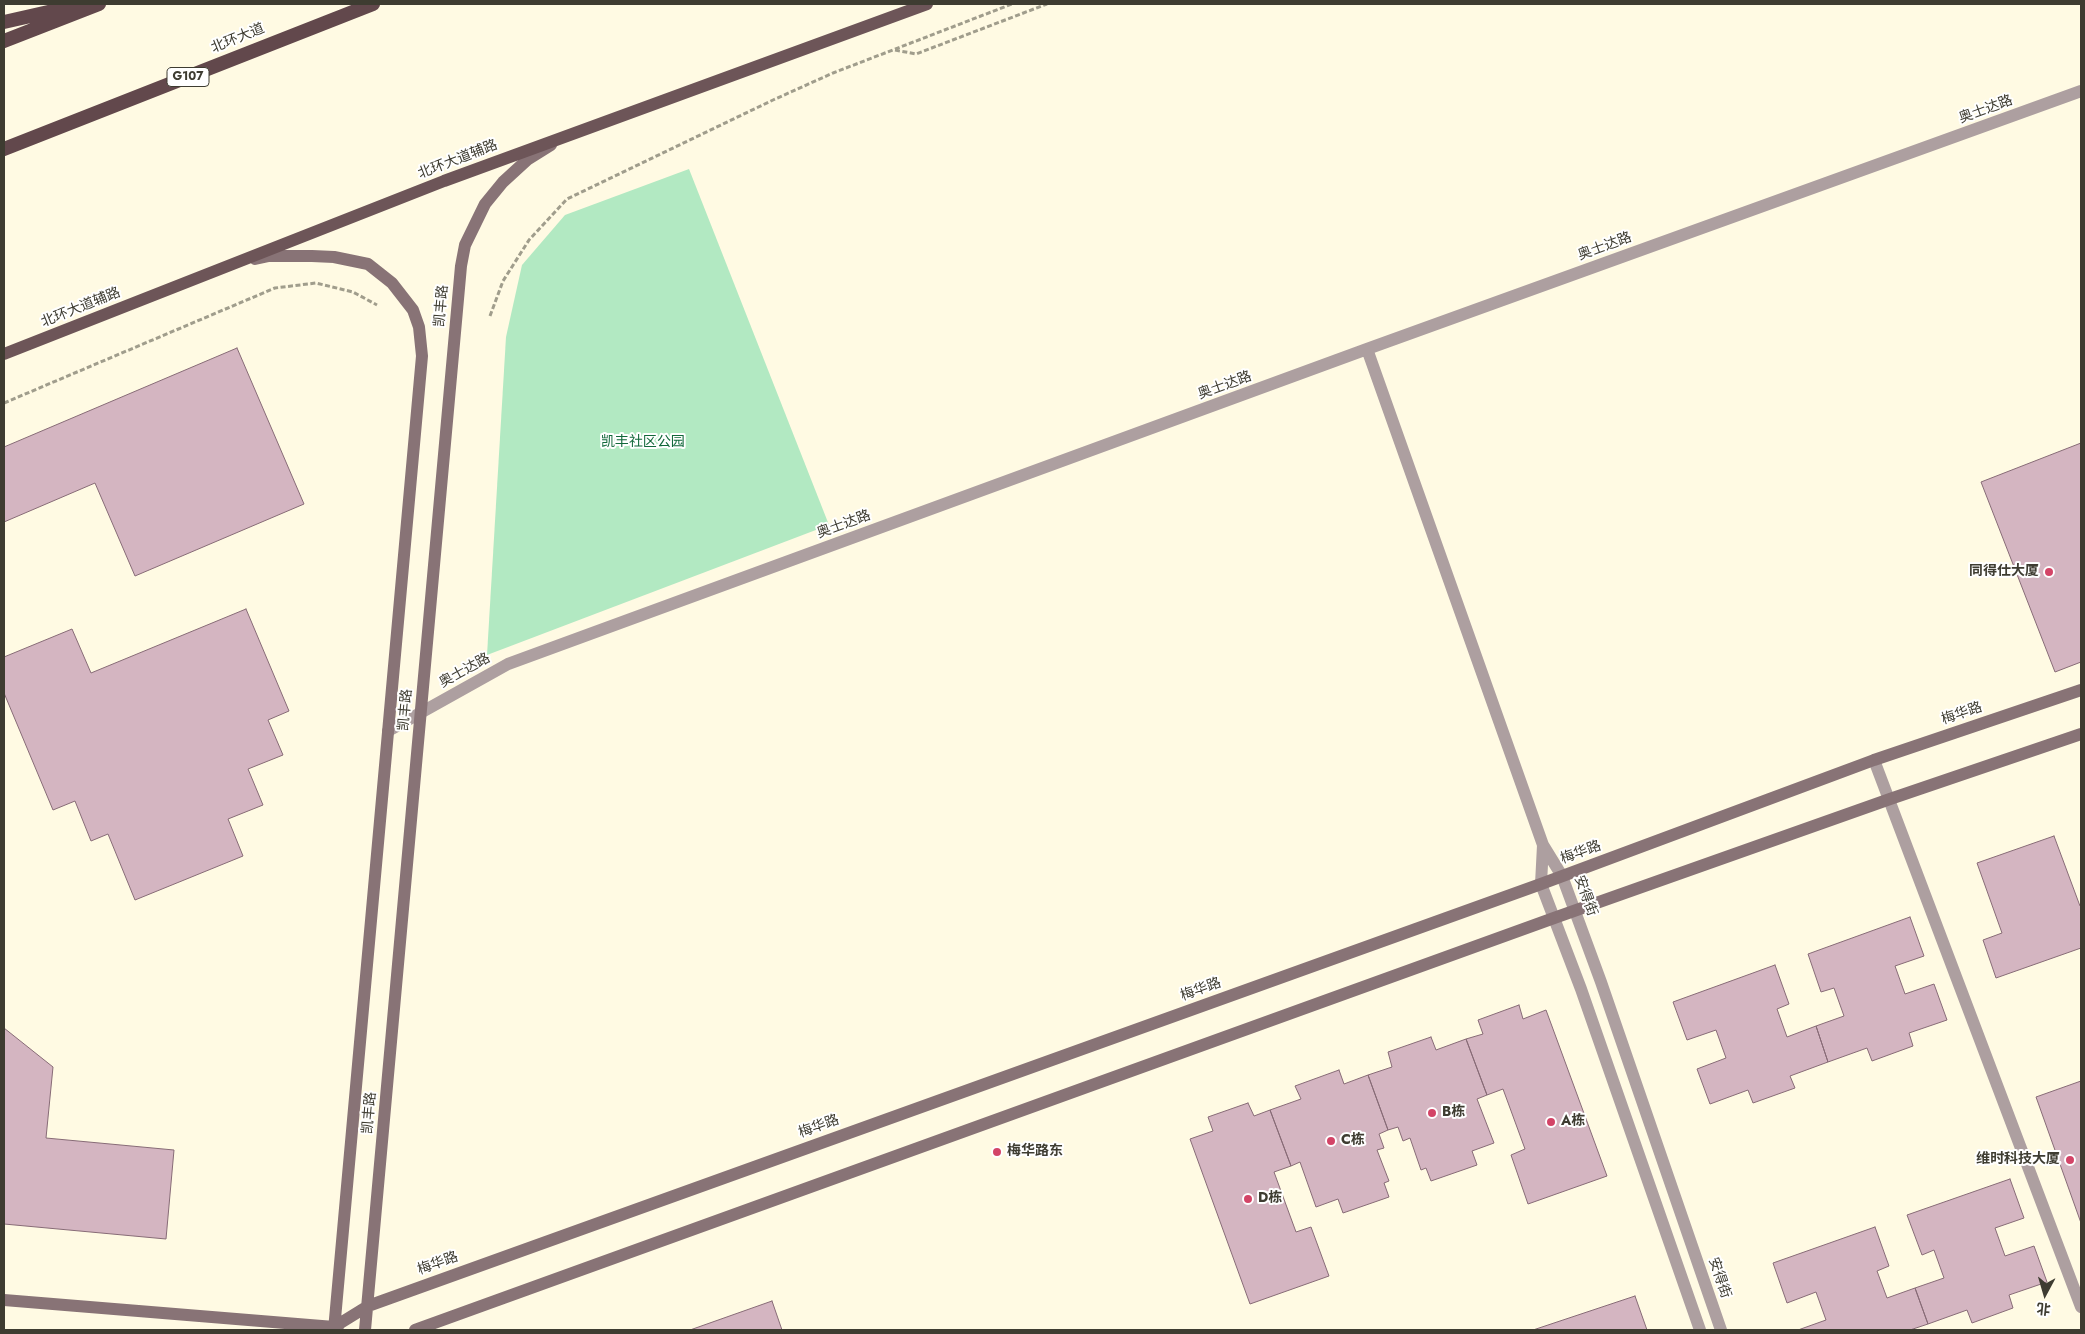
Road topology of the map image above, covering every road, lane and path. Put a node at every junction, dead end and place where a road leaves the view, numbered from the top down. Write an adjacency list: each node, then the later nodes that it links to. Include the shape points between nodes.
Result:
1 (86, 4): 7 (highway)
2 (99, 4): 8 (highway)
3 (373, 4): 12 (highway, 北环大道 / G107)
4 (927, 4): 11 (main road, 北环大道辅路)
5 (1012, 4): 9 (path)
6 (1047, 4): 9 (path, via 916,54)
7 (4, 22)
8 (4, 42)
9 (894, 50): 15 (path, via 773,100 567,199 529,240 503,281)
10 (2081, 91): 16 (street, 奥士达路)
11 (567, 136): 13 (main road, 北环大道辅路); 20 (main road, 凯丰路, via 527,160 502,182 485,204 465,245)
12 (4, 149)
13 (237, 261): 17 (main road, 北环大道辅路); 21 (main road, 凯丰路, via 298,255 334,257 368,264 401,292 419,327 422,356)
14 (380, 307): 18 (path, via 353,292 316,283 275,288)
15 (490, 316)
16 (1367, 350): 20 (street, 奥士达路, via 508,664); 25 (street)
17 (4, 354)
18 (4, 403)
19 (2081, 690): 23 (main road, 梅华路)
20 (420, 712): 21 (street, 奥士达路); 31 (main road, 凯丰路)
21 (388, 731): 33 (main road, 凯丰路)
22 (2081, 734): 24 (main road)
23 (1874, 760): 24 (street); 26 (main road, 梅华路)
24 (1890, 799): 28 (main road); 32 (street)
25 (1543, 845): 26 (street, 安得街); 27 (street)
26 (1562, 876): 27 (main road, 梅华路); 28 (street, 安得街)
27 (1541, 884): 29 (street); 31 (main road, 梅华路)
28 (1574, 911): 29 (main road); 37 (street, 安得街, via 1602,982)
29 (1554, 918): 35 (main road); 36 (street)
30 (4, 1300): 33 (main road)
31 (368, 1306): 33 (main road, 梅华路); 34 (main road, 凯丰路)
32 (2081, 1307)
33 (335, 1329)
34 (365, 1330)
35 (414, 1330)
36 (1700, 1330)
37 (1721, 1330)

